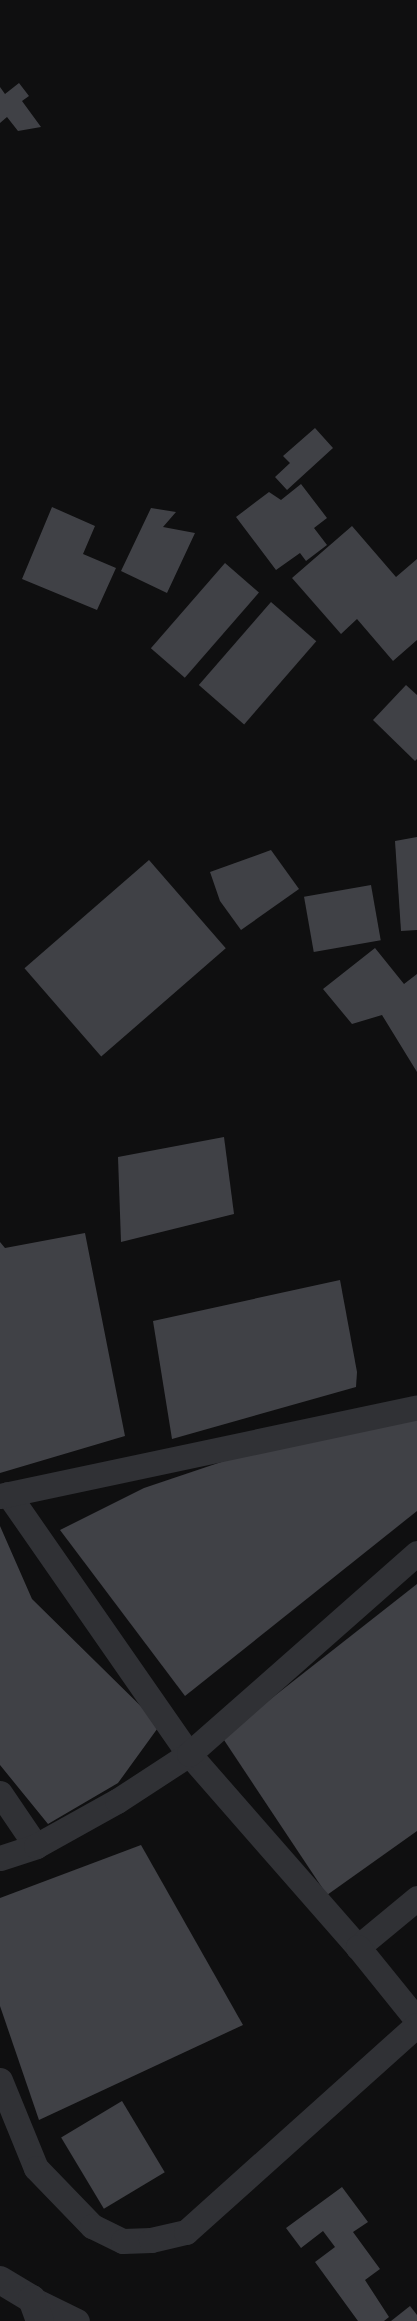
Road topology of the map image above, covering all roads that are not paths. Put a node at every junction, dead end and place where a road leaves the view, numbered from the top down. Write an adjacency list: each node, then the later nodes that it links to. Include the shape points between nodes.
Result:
1 (417, 1408): 2 (street)
2 (4, 1495): 4 (street)
3 (417, 1553): 4 (street)
4 (189, 1754): 6 (street); 9 (street)
5 (0, 1793): 6 (street)
6 (36, 1846): 7 (street)
7 (0, 1858)
8 (417, 1898): 9 (street)
9 (358, 1947): 10 (street)
10 (417, 2020)
11 (417, 2025): 12 (street, via 186,2232 151,2240 123,2241 92,2226 36,2168)
12 (0, 2080)
13 (0, 2280): 14 (street)
14 (36, 2310): 15 (street)
15 (77, 2321)

